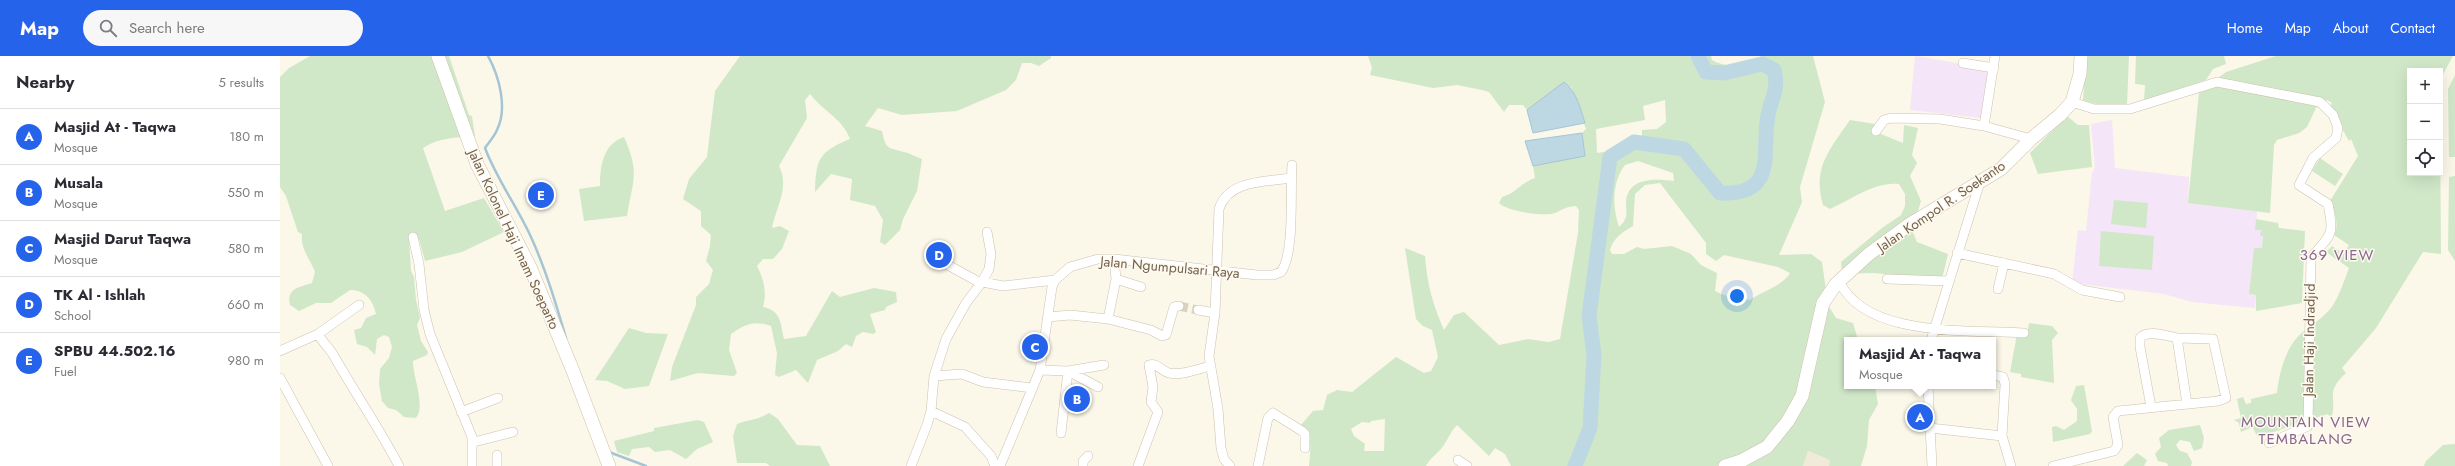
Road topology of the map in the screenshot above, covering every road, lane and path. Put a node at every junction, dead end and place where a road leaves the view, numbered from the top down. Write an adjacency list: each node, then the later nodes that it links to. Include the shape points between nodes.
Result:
1 (438, 56): 70 (main road, Jalan Kolonel Haji Imam Soeparto, via 477,164 530,267 574,371)
2 (1995, 56): 5 (street)
3 (2081, 56): 6 (main road, via 2080,74)
4 (1963, 63): 5 (street)
5 (1994, 68): 7 (street)
6 (2072, 102): 9 (main road, Jalan Kompol R. Soekanto); 61 (street, Jalan Haji Indradjid, via 2094,109 2130,109 2217,82 2320,102 2333,115 2338,128 2336,138 2313,158 2299,185 2328,204 2332,223 2328,241 2311,258 2308,426)
7 (1984, 126): 8 (street, via 1940,119 1891,118 1881,122); 9 (street)
8 (1876, 131)
9 (2031, 139): 12 (main road, Jalan Kompol R. Soekanto, via 2001,169)
10 (1292, 165): 11 (street, Jalan Ngumpulsari Raya)
11 (1291, 178): 19 (street, via 1238,186 1221,202); 19 (street, Jalan Ngumpulsari Raya, via 1288,249 1281,272 1257,275)
12 (1980, 182): 15 (street); 23 (main road, Jalan Kompol R. Soekanto, via 1910,224)
13 (988, 232): 25 (street, via 991,254)
14 (413, 237): 55 (street, via 430,334)
15 (1957, 253): 17 (street); 24 (street)
16 (1114, 260): 19 (street, Jalan Ngumpulsari Raya); 20 (street); 22 (street, Jalan Ngumpulsari Raya, via 1084,262 1070,267)
17 (2004, 263): 27 (street); 28 (street, via 2060,276 2082,290)
18 (946, 264): 25 (street)
19 (1218, 269): 32 (street)
20 (1116, 279): 26 (street); 34 (street)
21 (1887, 279): 24 (street)
22 (1055, 280): 25 (street, via 1003,286); 33 (street)
23 (1839, 281): 35 (street, via 1848,297 1862,307 1894,321); 79 (main road, Jalan Kompol R. Soekanto, via 1823,303 1802,396 1788,421 1767,447 1741,462)
24 (1948, 281): 35 (street)
25 (982, 282): 45 (street, via 966,303 946,339)
26 (1141, 287)
27 (1998, 289)
28 (2120, 297)
29 (359, 305): 37 (street)
30 (1179, 306): 34 (street, via 1174,307 1166,335 1162,336 1151,330)
31 (1198, 310): 32 (street)
32 (1215, 313): 42 (street, via 1209,344)
33 (1048, 317): 34 (street, via 1070,315); 43 (street)
34 (1108, 319)
35 (1935, 329): 36 (street); 38 (street)
36 (2024, 333)
37 (318, 334): 40 (street); 67 (street, via 382,433)
38 (1932, 337)
39 (2177, 338): 52 (street); 52 (street, via 2213,339 2226,392 2224,399); 53 (street, via 2154,334 2144,334 2140,338)
40 (280, 351)
41 (1104, 366): 44 (street)
42 (1210, 366): 75 (street, via 1176,374 1168,373 1156,365 1149,365 1153,387 1151,402 1158,412); 76 (street, via 1218,409 1221,448 1224,459)
43 (1040, 370): 44 (street); 49 (street)
44 (1068, 371): 48 (street); 58 (street)
45 (934, 376): 49 (street, via 962,374 983,382); 54 (street)
46 (1996, 376): 59 (street, via 2003,378 2005,384)
47 (280, 378): 66 (street)
48 (1098, 387)
49 (1032, 388): 73 (street, via 1012,443)
50 (1928, 389): 56 (street)
51 (498, 398): 55 (street)
52 (2187, 404): 53 (street)
53 (2152, 408): 82 (street, via 2115,413 2118,445 2114,451)
54 (931, 411): 71 (street); 72 (street, via 965,427 991,456)
55 (461, 412): 60 (street)
56 (1930, 428): 59 (street); 80 (street)
57 (513, 432): 60 (street)
58 (1061, 433)
59 (2002, 436): 81 (street)
60 (474, 442): 68 (street)
61 (2269, 443)
62 (1305, 448): 77 (street, via 1305,434 1272,413 1268,418)
63 (497, 455): 69 (street)
64 (1088, 456): 74 (street, via 1083,461)
65 (1458, 460): 78 (street)
66 (328, 466)
67 (399, 466)
68 (472, 466)
69 (497, 466)
70 (609, 466)
71 (911, 466)
72 (995, 466)
73 (1000, 466)
74 (1083, 466)
75 (1138, 466)
76 (1230, 466)
77 (1258, 466)
78 (1467, 466)
79 (1725, 466)
80 (1932, 466)
81 (2011, 466)
82 (2053, 466)

